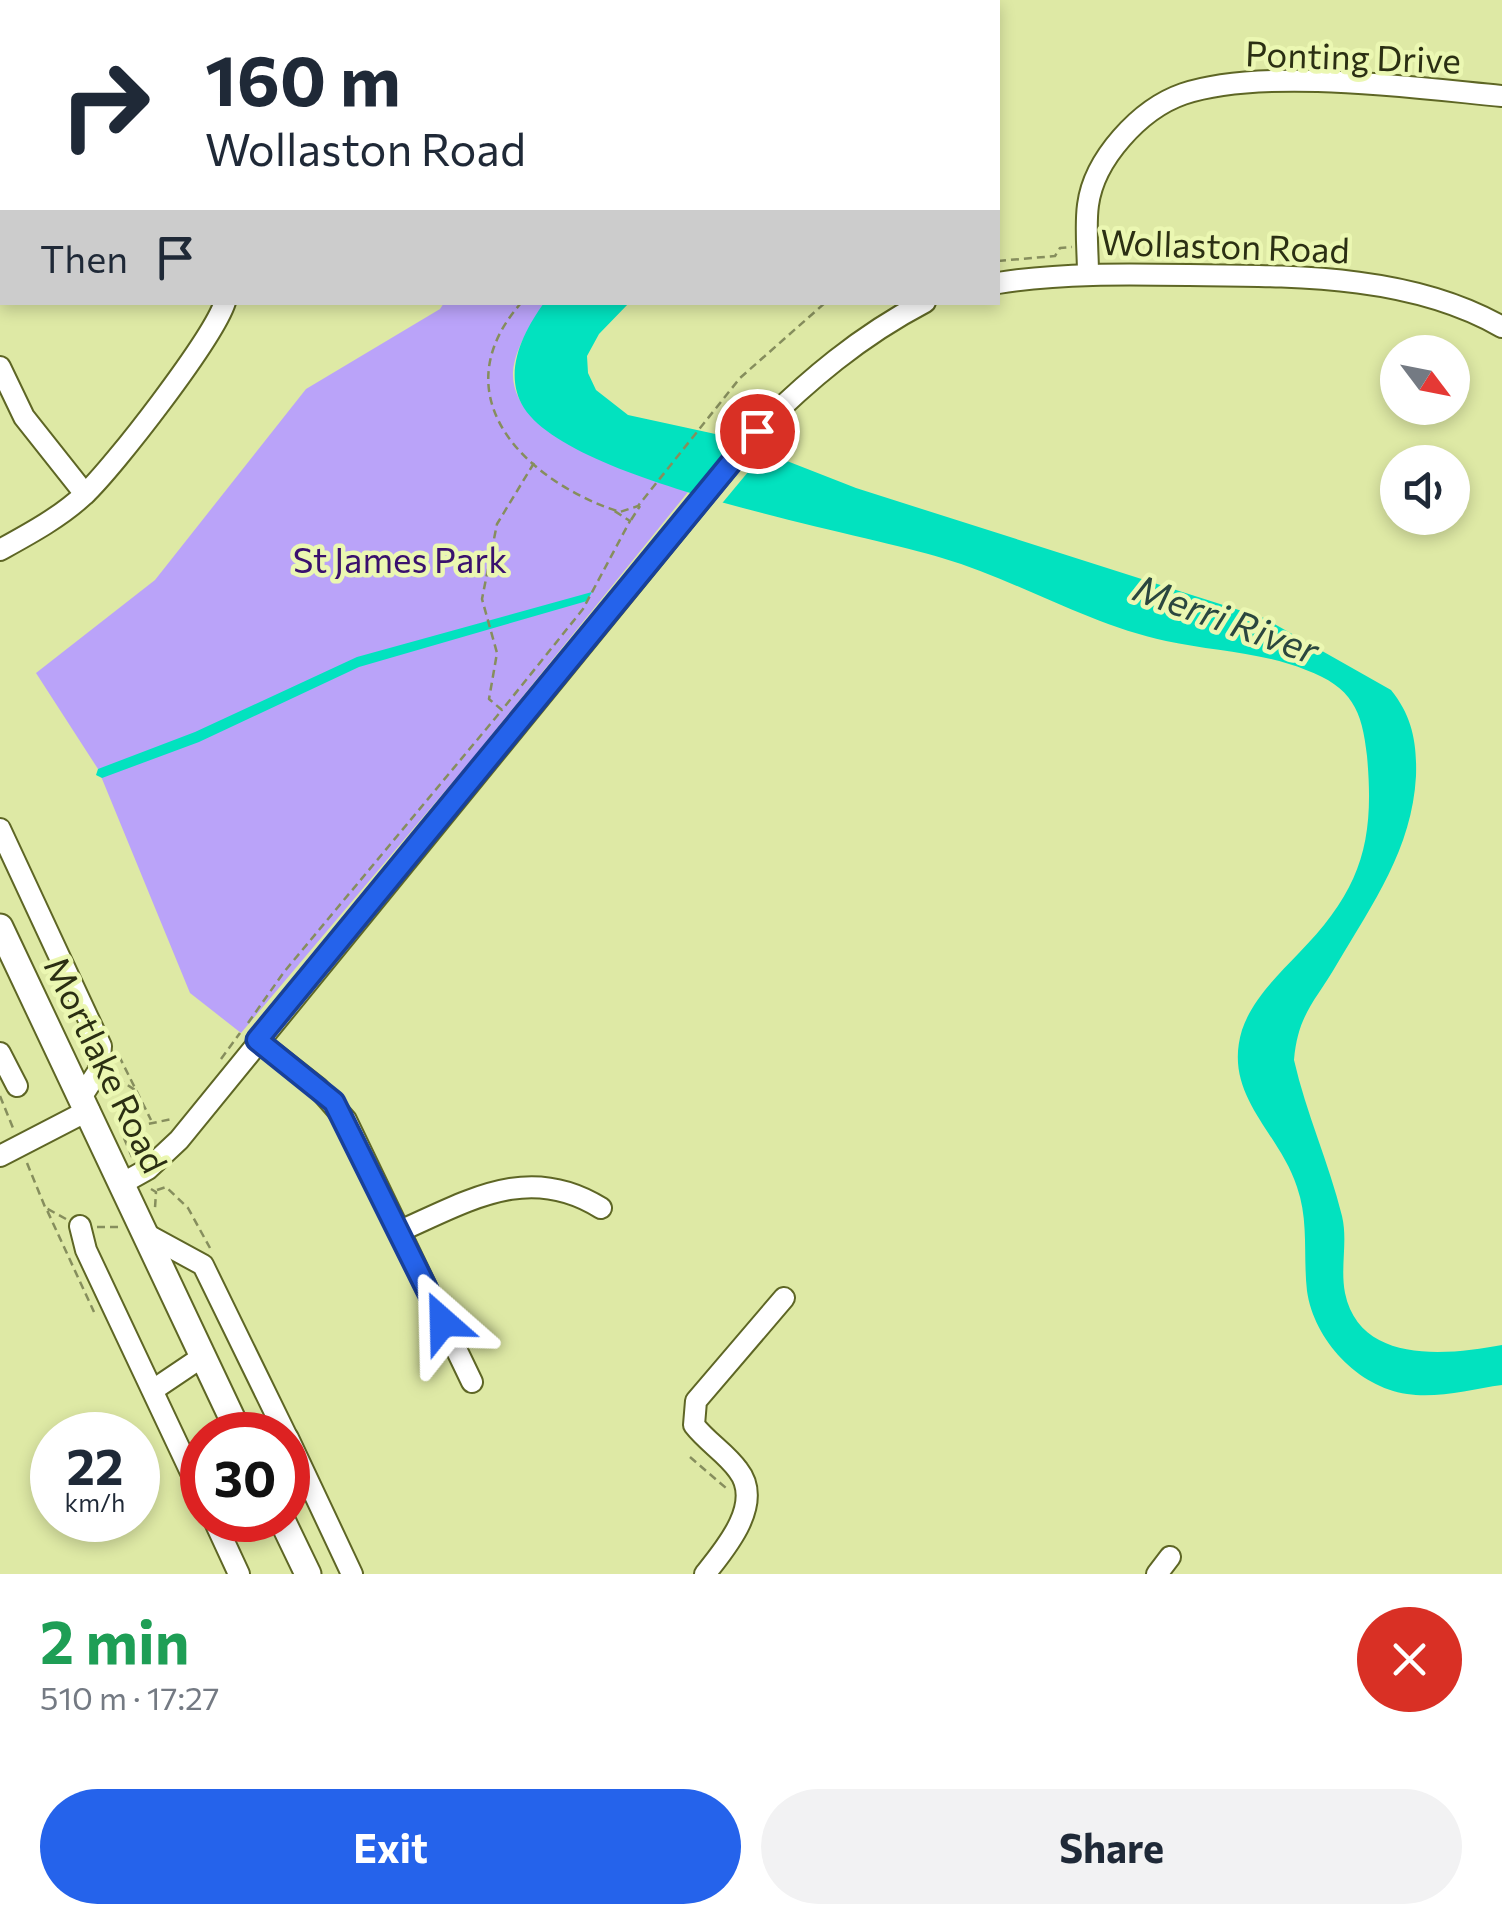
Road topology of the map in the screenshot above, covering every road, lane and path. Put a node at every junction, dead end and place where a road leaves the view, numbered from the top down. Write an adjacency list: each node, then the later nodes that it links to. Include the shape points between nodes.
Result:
1 (1502, 96): 2 (street, Ponting Drive, via 1328,82 1183,94 1148,113 1102,165 1088,204)
2 (1088, 244): 3 (path, via 1060,248 1055,256); 4 (street, Ponting Drive)
3 (1000, 261)
4 (1088, 274): 5 (street, Wollaston Road); 10 (street, Wollaston Road, via 1320,276 1466,306)
5 (1000, 284)
6 (223, 305): 13 (street, via 192,359)
7 (519, 305): 12 (path, via 490,360 488,400 497,424)
8 (822, 305): 14 (path, via 753,364)
9 (920, 305): 21 (street, via 809,379 757,431)
10 (1502, 327)
11 (0, 366): 13 (street, via 24,417)
12 (535, 462): 15 (path); 18 (path, via 497,524 482,599 498,653 489,699)
13 (85, 494): 17 (street)
14 (646, 496): 15 (path, via 630,512); 16 (path)
15 (611, 509): 16 (path)
16 (630, 521): 18 (path, via 583,609)
17 (0, 550)
18 (502, 710): 23 (path, via 284,972)
19 (0, 829): 24 (street, via 101,1046)
20 (0, 927): 26 (main road, Mortlake Road)
21 (257, 1040): 31 (street, via 167,1152); 34 (street, via 334,1102)
22 (0, 1054): 25 (street)
23 (219, 1061)
24 (99, 1070): 26 (street); 28 (path, via 137,1090)
25 (17, 1086)
26 (85, 1103): 29 (main road, Mortlake Road); 30 (street)
27 (172, 1119): 28 (path)
28 (151, 1122): 29 (path)
29 (108, 1149): 31 (main road, Mortlake Road)
30 (0, 1156)
31 (123, 1183): 35 (main road, Mortlake Road)
32 (601, 1208): 34 (street, via 578,1194 537,1184 486,1195)
33 (80, 1226): 39 (street)
34 (400, 1232): 38 (street)
35 (146, 1234): 37 (main road, Mortlake Road); 41 (street, via 203,1265)
36 (784, 1298): 43 (street, via 696,1401 694,1425)
37 (202, 1356): 39 (street); 40 (main road, Mortlake Road)
38 (472, 1382)
39 (153, 1390): 42 (street)
40 (229, 1412)
41 (275, 1412)
42 (180, 1448)
43 (723, 1456): 45 (path); 51 (street, via 739,1470 747,1506)
44 (690, 1458): 45 (path)
45 (709, 1473): 47 (path)
46 (310, 1485): 54 (street)
47 (730, 1492)
48 (224, 1542): 52 (street)
49 (293, 1542): 53 (main road)
50 (1170, 1557): 55 (street)
51 (714, 1571)
52 (239, 1574)
53 (308, 1574)
54 (352, 1574)
55 (1156, 1574)

